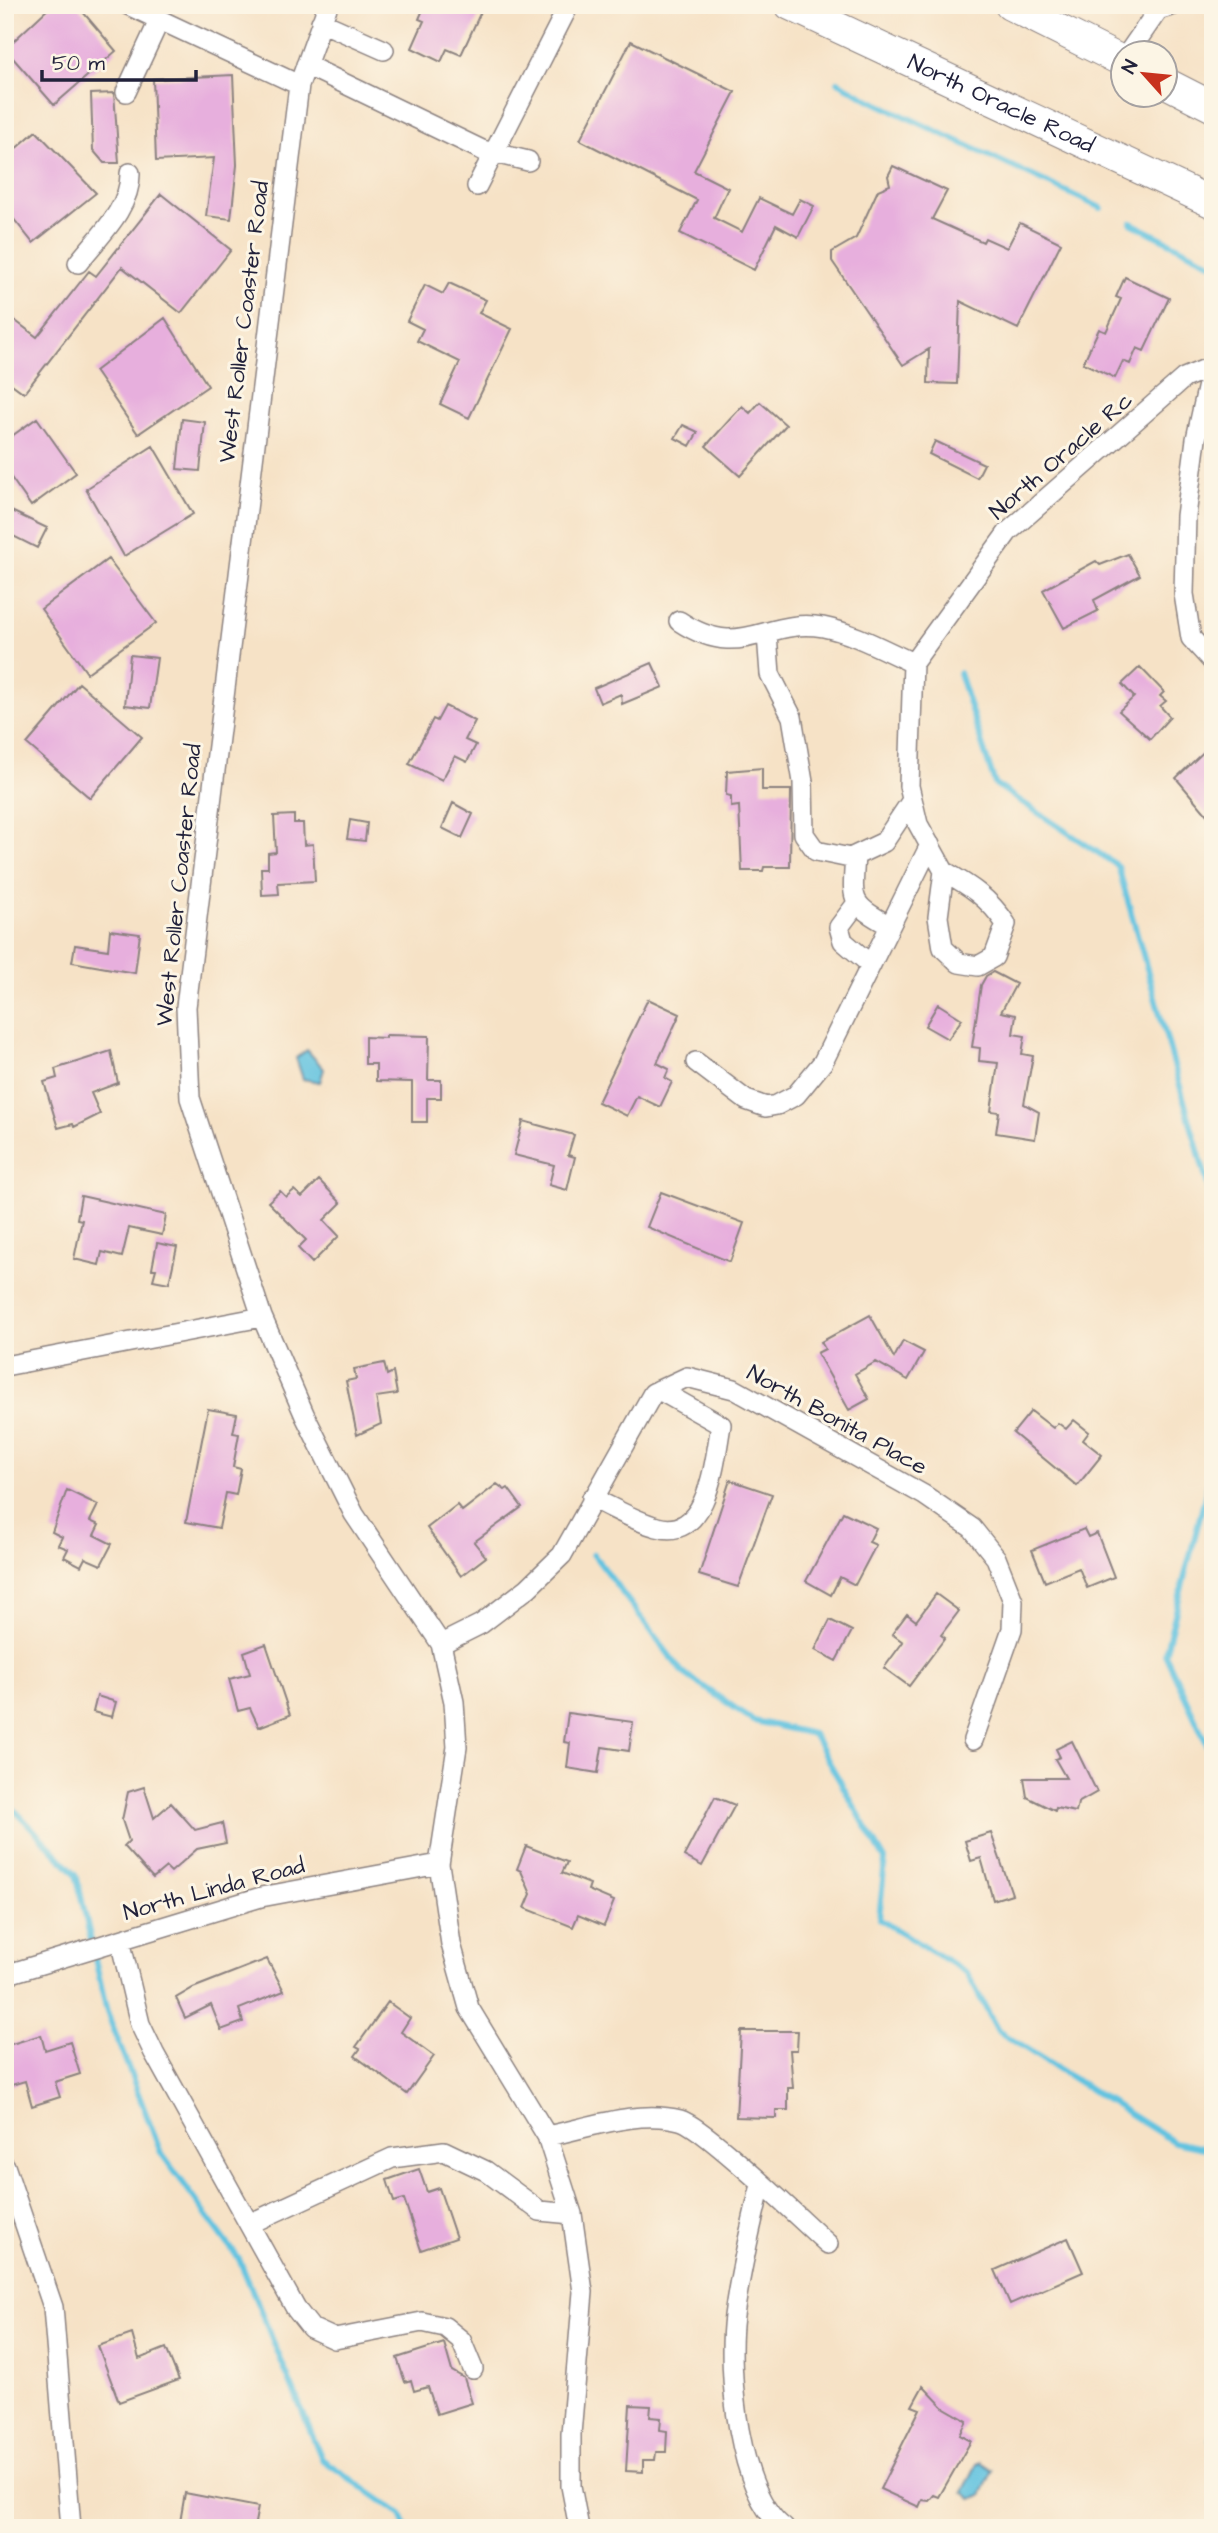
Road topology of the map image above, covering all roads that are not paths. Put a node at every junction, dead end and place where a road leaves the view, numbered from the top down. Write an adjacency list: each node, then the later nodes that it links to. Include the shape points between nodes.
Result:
1 (128, 5): 7 (street)
2 (569, 5): 16 (street)
3 (790, 5): 20 (highway, North Oracle Road)
4 (1010, 5): 10 (highway)
5 (1174, 5): 8 (street, via 1158,10)
6 (325, 14): 9 (street); 11 (street, West Roller Coaster Road)
7 (159, 21): 12 (street); 14 (street)
8 (1139, 38)
9 (384, 50)
10 (1110, 55)
11 (306, 65): 12 (street, West Roller Coaster Road); 16 (street)
12 (299, 85): 35 (street, West Roller Coaster Road, via 187,1007 190,1098)
13 (1180, 90): 15 (highway)
14 (126, 92)
15 (1213, 107)
16 (493, 153): 17 (street); 19 (street)
17 (528, 161)
18 (130, 173): 21 (street, via 130,186 118,212)
19 (477, 186)
20 (1213, 203)
21 (78, 262)
22 (1212, 366): 25 (street, via 1186,516 1184,594 1191,638); 26 (street, North Oracle Rc, via 1184,378 1008,532)
23 (679, 621): 24 (street, via 706,637)
24 (767, 634): 26 (street, via 793,626 823,627); 29 (street, via 770,674 792,717 803,782 804,834 816,851)
25 (1213, 662)
26 (913, 663): 27 (street)
27 (912, 800): 28 (street); 29 (street, via 884,842)
28 (930, 845): 30 (street); 32 (street)
29 (855, 856): 31 (street, via 852,894)
30 (944, 871): 30 (street, via 939,917 943,948 958,963 978,966 994,957 1006,924 976,889)
31 (857, 903): 32 (street); 33 (street, via 839,927 843,941)
32 (890, 926): 33 (street)
33 (871, 965): 34 (street, via 823,1062 810,1080 777,1105 766,1107 746,1100)
34 (696, 1062)
35 (261, 1317): 36 (street); 39 (street, West Roller Coaster Road, via 355,1514)
36 (7, 1368)
37 (659, 1390): 38 (street, via 653,1393); 38 (street, via 721,1425 703,1509 682,1526 660,1528); 40 (street, North Bonita Place, via 687,1377 734,1389 972,1528 996,1558 1013,1601 1012,1629)
38 (592, 1498): 39 (street, via 562,1555 528,1588 481,1624)
39 (441, 1644): 41 (street, West Roller Coaster Road, via 454,1702 457,1747)
40 (973, 1740)
41 (439, 1864): 42 (street, North Linda Road, via 261,1897); 44 (street, West Roller Coaster Road, via 451,1944 469,2008)
42 (120, 1940): 43 (street, North Linda Road); 48 (street, via 140,2024)
43 (5, 1975)
44 (547, 2136): 46 (street, via 652,2117 682,2120); 47 (street, West Roller Coaster Road)
45 (5, 2166): 51 (street, via 53,2307)
46 (761, 2185): 49 (street); 53 (street, via 734,2320 735,2404 751,2483 771,2518)
47 (572, 2214): 48 (street, via 540,2211 486,2171 444,2151 392,2158); 52 (street, West Roller Coaster Road, via 583,2292 571,2434 571,2486)
48 (249, 2224): 50 (street, via 311,2328 335,2339 422,2322 445,2327 461,2340)
49 (828, 2244)
50 (473, 2369)
51 (71, 2528)
52 (579, 2528)
53 (784, 2528)

